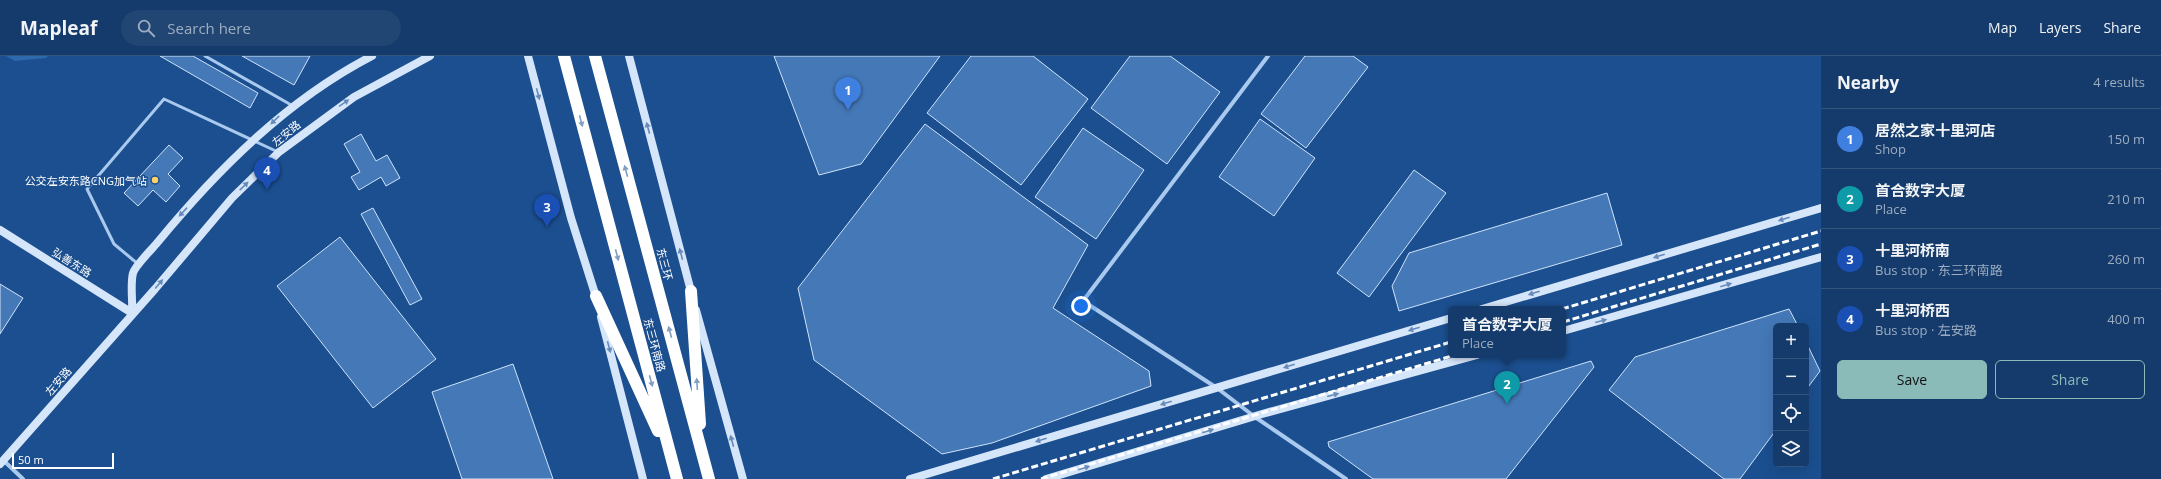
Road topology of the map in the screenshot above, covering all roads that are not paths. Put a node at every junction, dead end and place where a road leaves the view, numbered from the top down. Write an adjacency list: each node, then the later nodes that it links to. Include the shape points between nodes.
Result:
1 (205, 56): 9 (lane)
2 (372, 56): 9 (street, 左安路)
3 (430, 56): 11 (street, 左安路, one-way to 3, via 354,97)
4 (528, 56): 17 (street, one-way to 17)
5 (564, 56): 26 (highway, 东三环南路, one-way to 26)
6 (595, 56): 25 (highway, 东三环, one-way to 6)
7 (629, 56): 16 (street, one-way to 7)
8 (1268, 56): 23 (street, via 1083,301)
9 (293, 106): 10 (street, 左安路, one-way to 10)
10 (254, 141): 11 (lane); 15 (street, 左安路, one-way to 15, via 183,212); 15 (lane, via 164,99 87,188 114,244)
11 (279, 152): 19 (street, 左安路, one-way to 11, via 156,289 232,198)
12 (1821, 208): 18 (street, one-way to 18)
13 (0, 230): 19 (street, 弘善东路)
14 (1821, 257): 21 (street, one-way to 14)
15 (139, 265): 19 (street, 左安路, via 133,272)
16 (691, 292): 25 (highway, one-way to 16); 32 (street, one-way to 16)
17 (596, 296): 26 (highway); 29 (street, one-way to 29)
18 (1492, 306)
19 (132, 313): 27 (street, 左安路)
20 (1448, 319): 23 (street, one-way to 23)
21 (1566, 330)
22 (1466, 358): 24 (street, one-way to 22)
23 (1217, 388): 24 (street); 33 (street, one-way to 33)
24 (1255, 417): 34 (street, one-way to 24); 35 (street)
25 (702, 451): 31 (highway, 东三环)
26 (673, 461): 30 (highway, 东三环南路)
27 (2, 462): 28 (street)
28 (23, 479)
29 (643, 479)
30 (678, 479)
31 (709, 479)
32 (743, 479)
33 (910, 479)
34 (1046, 479)
35 (1346, 479)

